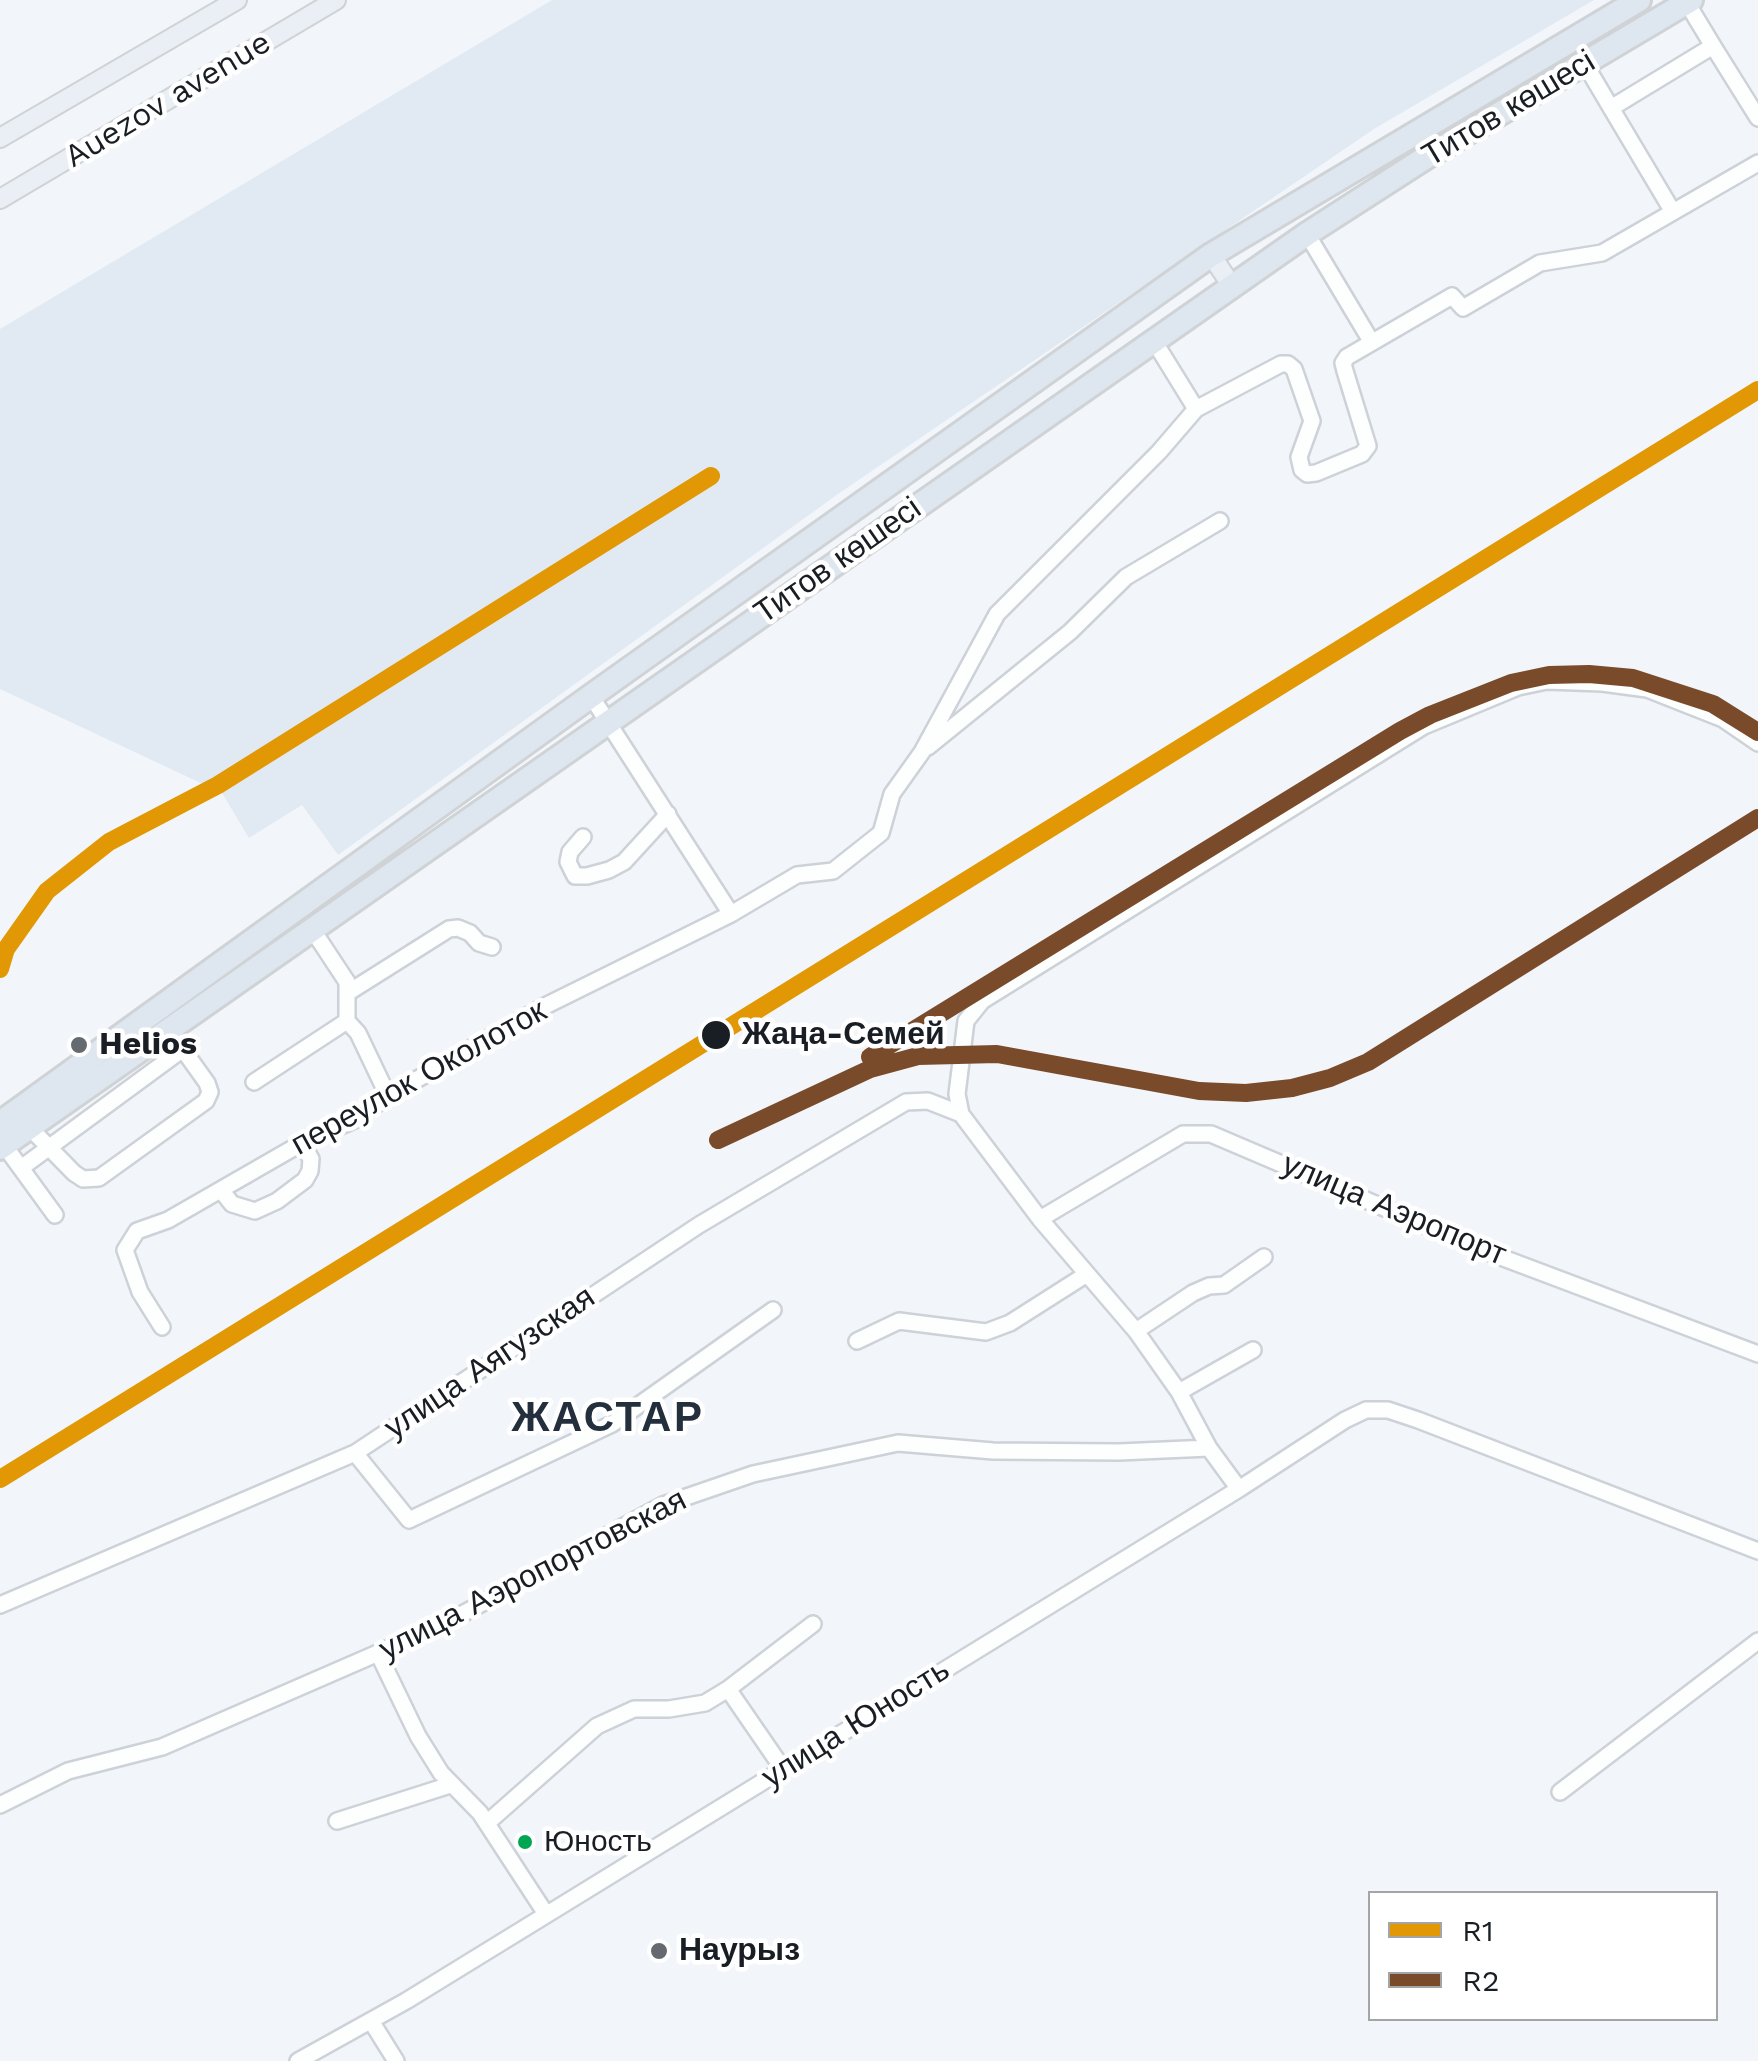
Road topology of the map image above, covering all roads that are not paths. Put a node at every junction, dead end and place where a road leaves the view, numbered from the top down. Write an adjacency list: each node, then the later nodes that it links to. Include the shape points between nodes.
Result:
1 (237, 0): 9 (main road, Auezov avenue)
2 (336, 0): 11 (main road, Auezov avenue)
3 (1639, 0): 14 (highway, Титов көшесі)
4 (1689, 1): 5 (street); 6 (highway, Титов көшесі)
5 (1713, 46): 7 (street); 8 (street)
6 (1584, 64): 7 (street); 13 (highway, Титов көшесі)
7 (1611, 108): 12 (street)
8 (1758, 118)
9 (0, 138)
10 (1758, 163): 12 (street)
11 (0, 200)
12 (1673, 212): 17 (street, via 1602,253 1540,263 1463,308 1452,296)
13 (1307, 234): 15 (highway, Титов көшесі); 17 (street)
14 (1212, 255): 15 (main road); 20 (highway, Титов көшесі)
15 (1232, 286): 16 (highway, Титов көшесі)
16 (1154, 341): 18 (street); 21 (highway, Титов көшесі)
17 (1371, 341): 18 (street, via 1344,364 1366,450 1316,473 1302,470 1299,457 1312,421 1288,364)
18 (1196, 408): 23 (street, via 997,614)
19 (1220, 521): 23 (street, via 1126,577 1070,632)
20 (591, 696): 21 (street); 33 (highway, Титов көшесі)
21 (608, 721): 24 (street); 27 (highway, Титов көшесі)
22 (1758, 743): 35 (street, via 1694,706 1647,688 1602,683 1518,687 1424,726 982,1001 966,1020)
23 (922, 752): 26 (street, переулок Околоток, via 892,794 881,832 833,871 797,874)
24 (668, 814): 25 (street, via 624,862 575,876 568,862); 26 (street)
25 (583, 836)
26 (731, 914): 34 (street, переулок Околоток, via 543,1007)
27 (312, 928): 29 (street); 31 (highway, Титов көшесі)
28 (492, 947): 29 (street, via 449,929)
29 (349, 992): 30 (street)
30 (347, 1021): 32 (street); 34 (street)
31 (176, 1039): 33 (highway, Титов көшесі); 39 (street); 39 (street, via 207,1083 206,1102 99,1178 83,1179)
32 (254, 1082)
33 (73, 1083): 36 (highway, Титов көшесі); 37 (highway, Титов көшесі)
34 (388, 1096): 38 (street, переулок Околоток)
35 (960, 1114): 43 (street); 54 (street, улица Аягузская, via 928,1101 906,1102 878,1116 698,1225)
36 (30, 1127): 37 (highway, Титов көшесі); 39 (street)
37 (1, 1139): 40 (street)
38 (302, 1143): 41 (street, переулок Околоток); 41 (street, via 310,1171 277,1201 255,1211 232,1204)
39 (50, 1147): 40 (street)
40 (20, 1168): 42 (street)
41 (221, 1190): 47 (street, переулок Околоток, via 130,1238 125,1250 140,1292)
42 (55, 1215)
43 (1040, 1219): 45 (street); 51 (street, улица Аэропорт, via 1183,1134 1212,1134 1490,1253)
44 (1264, 1258): 48 (street, via 1224,1285 1193,1292)
45 (1087, 1274): 48 (street); 49 (street, via 986,1332 911,1320)
46 (773, 1310): 54 (street, via 612,1424 409,1520)
47 (162, 1326)
48 (1136, 1331): 52 (street)
49 (856, 1341)
50 (1252, 1350): 52 (street)
51 (1758, 1354)
52 (1179, 1392): 53 (street)
53 (1209, 1448): 55 (street); 60 (street, улица Аэропортовская, via 993,1451 898,1442 753,1474 663,1505)
54 (354, 1453): 57 (street, улица Аягузская)
55 (1240, 1489): 56 (street, улица Юность, via 1344,1420 1388,1410); 62 (street, улица Юность)
56 (1758, 1551)
57 (0, 1605)
58 (814, 1624): 61 (street)
59 (1758, 1641): 64 (street)
60 (378, 1653): 63 (street); 65 (street, улица Аэропортовская, via 162,1746 68,1772)
61 (728, 1689): 62 (street); 67 (street, via 704,1703 634,1709 596,1726)
62 (783, 1769): 68 (street, улица Юность)
63 (450, 1785): 66 (street); 67 (street)
64 (1560, 1792)
65 (0, 1805)
66 (337, 1821)
67 (487, 1823): 68 (street)
68 (546, 1914): 69 (street, улица Юность)
69 (371, 2022): 70 (street, улица Юность); 71 (street)
70 (298, 2061)
71 (396, 2061)

